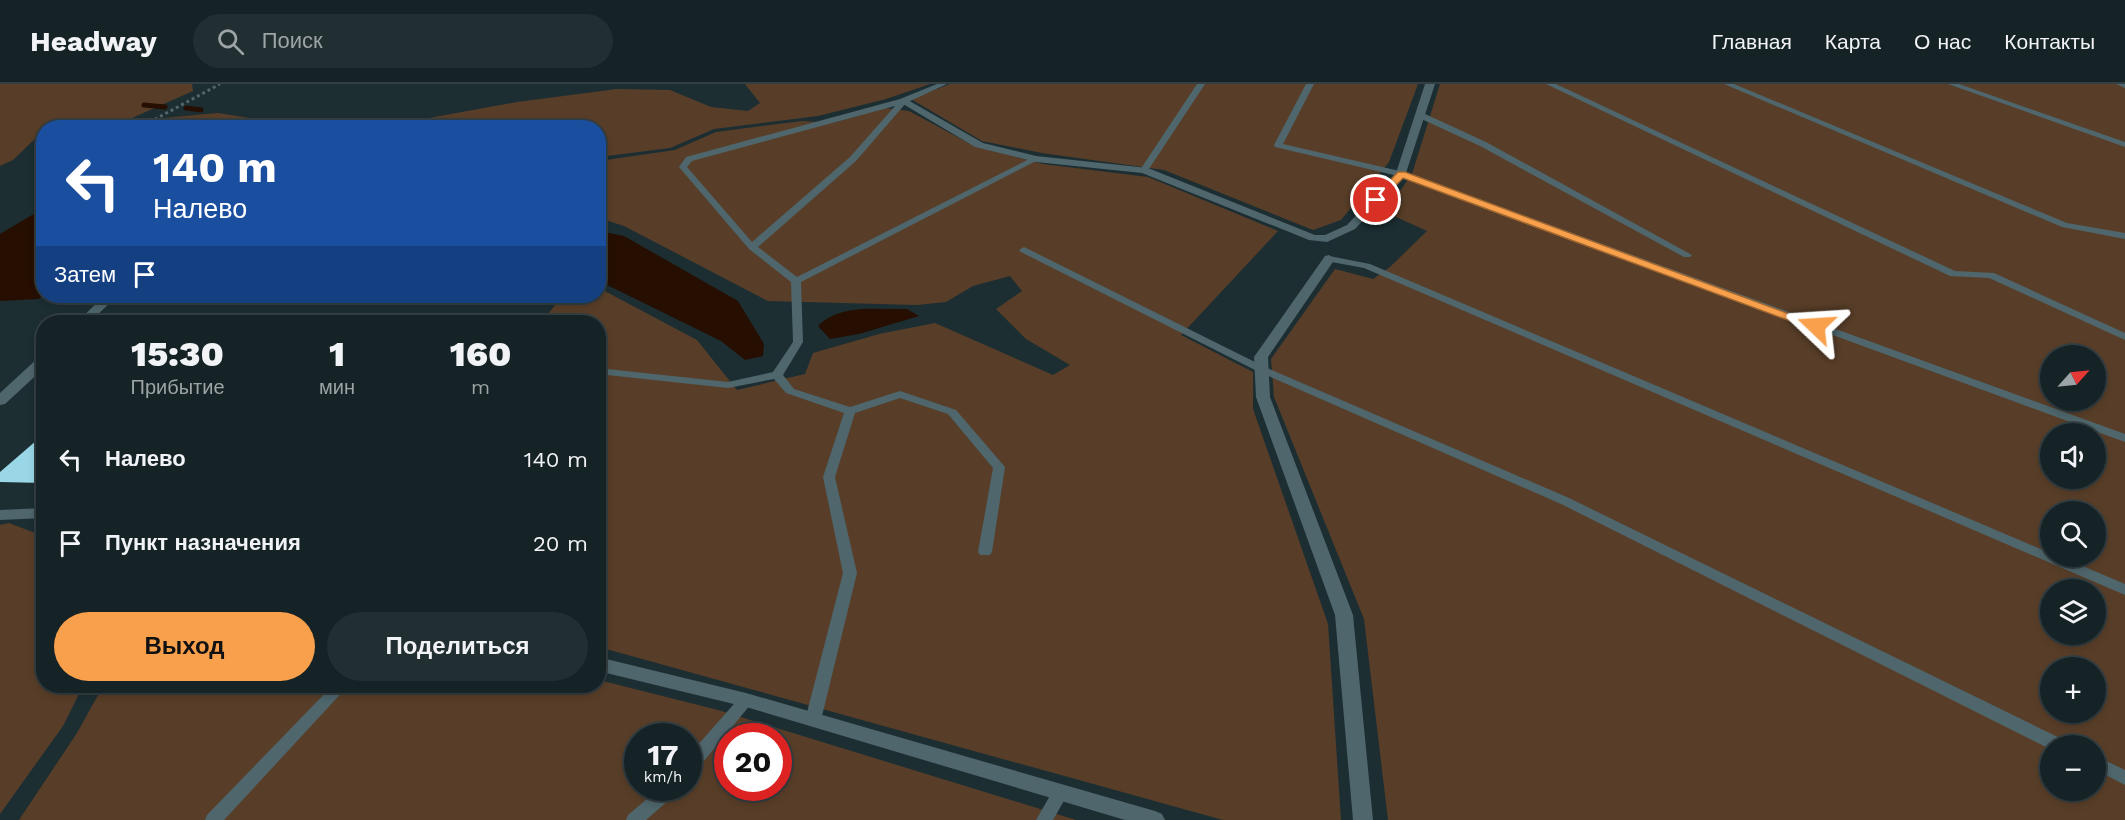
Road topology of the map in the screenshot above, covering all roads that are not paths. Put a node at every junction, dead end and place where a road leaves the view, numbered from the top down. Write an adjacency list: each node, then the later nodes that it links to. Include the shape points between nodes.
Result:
1 (942, 84): 10 (lane)
2 (1201, 84): 14 (lane)
3 (1310, 84): 15 (lane, via 1278,145)
4 (1430, 84): 11 (street)
5 (1550, 84): 24 (lane, via 1953,274 1991,274)
6 (1728, 84): 16 (lane, via 2066,225)
7 (1952, 84): 12 (lane)
8 (2120, 84): 9 (lane)
9 (2125, 86)
10 (903, 101): 13 (street, via 979,145); 17 (lane, via 853,159); 17 (lane, via 689,159 683,167)
11 (1420, 116): 15 (street); 19 (lane, via 1483,144)
12 (2125, 144)
13 (1036, 159): 14 (street); 21 (lane)
14 (1144, 170): 15 (street, via 1313,238 1327,239 1351,227)
15 (1401, 174): 31 (lane)
16 (2125, 236)
17 (752, 248): 21 (lane)
18 (1024, 250): 26 (lane)
19 (1687, 255)
20 (1329, 259): 26 (street, via 1261,357); 35 (lane, via 1366,266)
21 (796, 281): 28 (lane, via 798,342)
22 (103, 303): 23 (street)
23 (91, 315)
24 (2125, 338)
25 (36, 367): 29 (street)
26 (1262, 369): 40 (lane, via 1565,501); 50 (street, via 1263,397 1344,615)
27 (606, 372): 28 (lane, via 728,385)
28 (777, 375): 30 (lane, via 790,391)
29 (0, 401)
30 (850, 411): 34 (lane, via 900,394 952,412 999,467); 39 (lane, via 829,477 850,573)
31 (2125, 438)
32 (36, 513): 33 (street)
33 (0, 514)
34 (985, 552)
35 (2125, 590)
36 (606, 666): 38 (street)
37 (335, 693): 46 (lane)
38 (746, 700): 39 (street); 41 (lane)
39 (813, 720): 44 (street)
40 (2040, 736)
41 (702, 752)
42 (2106, 768): 43 (lane)
43 (2125, 778)
44 (1061, 792): 48 (lane); 49 (street)
45 (656, 801): 47 (lane)
46 (213, 820)
47 (634, 820)
48 (1044, 820)
49 (1155, 820)
50 (1363, 820)

